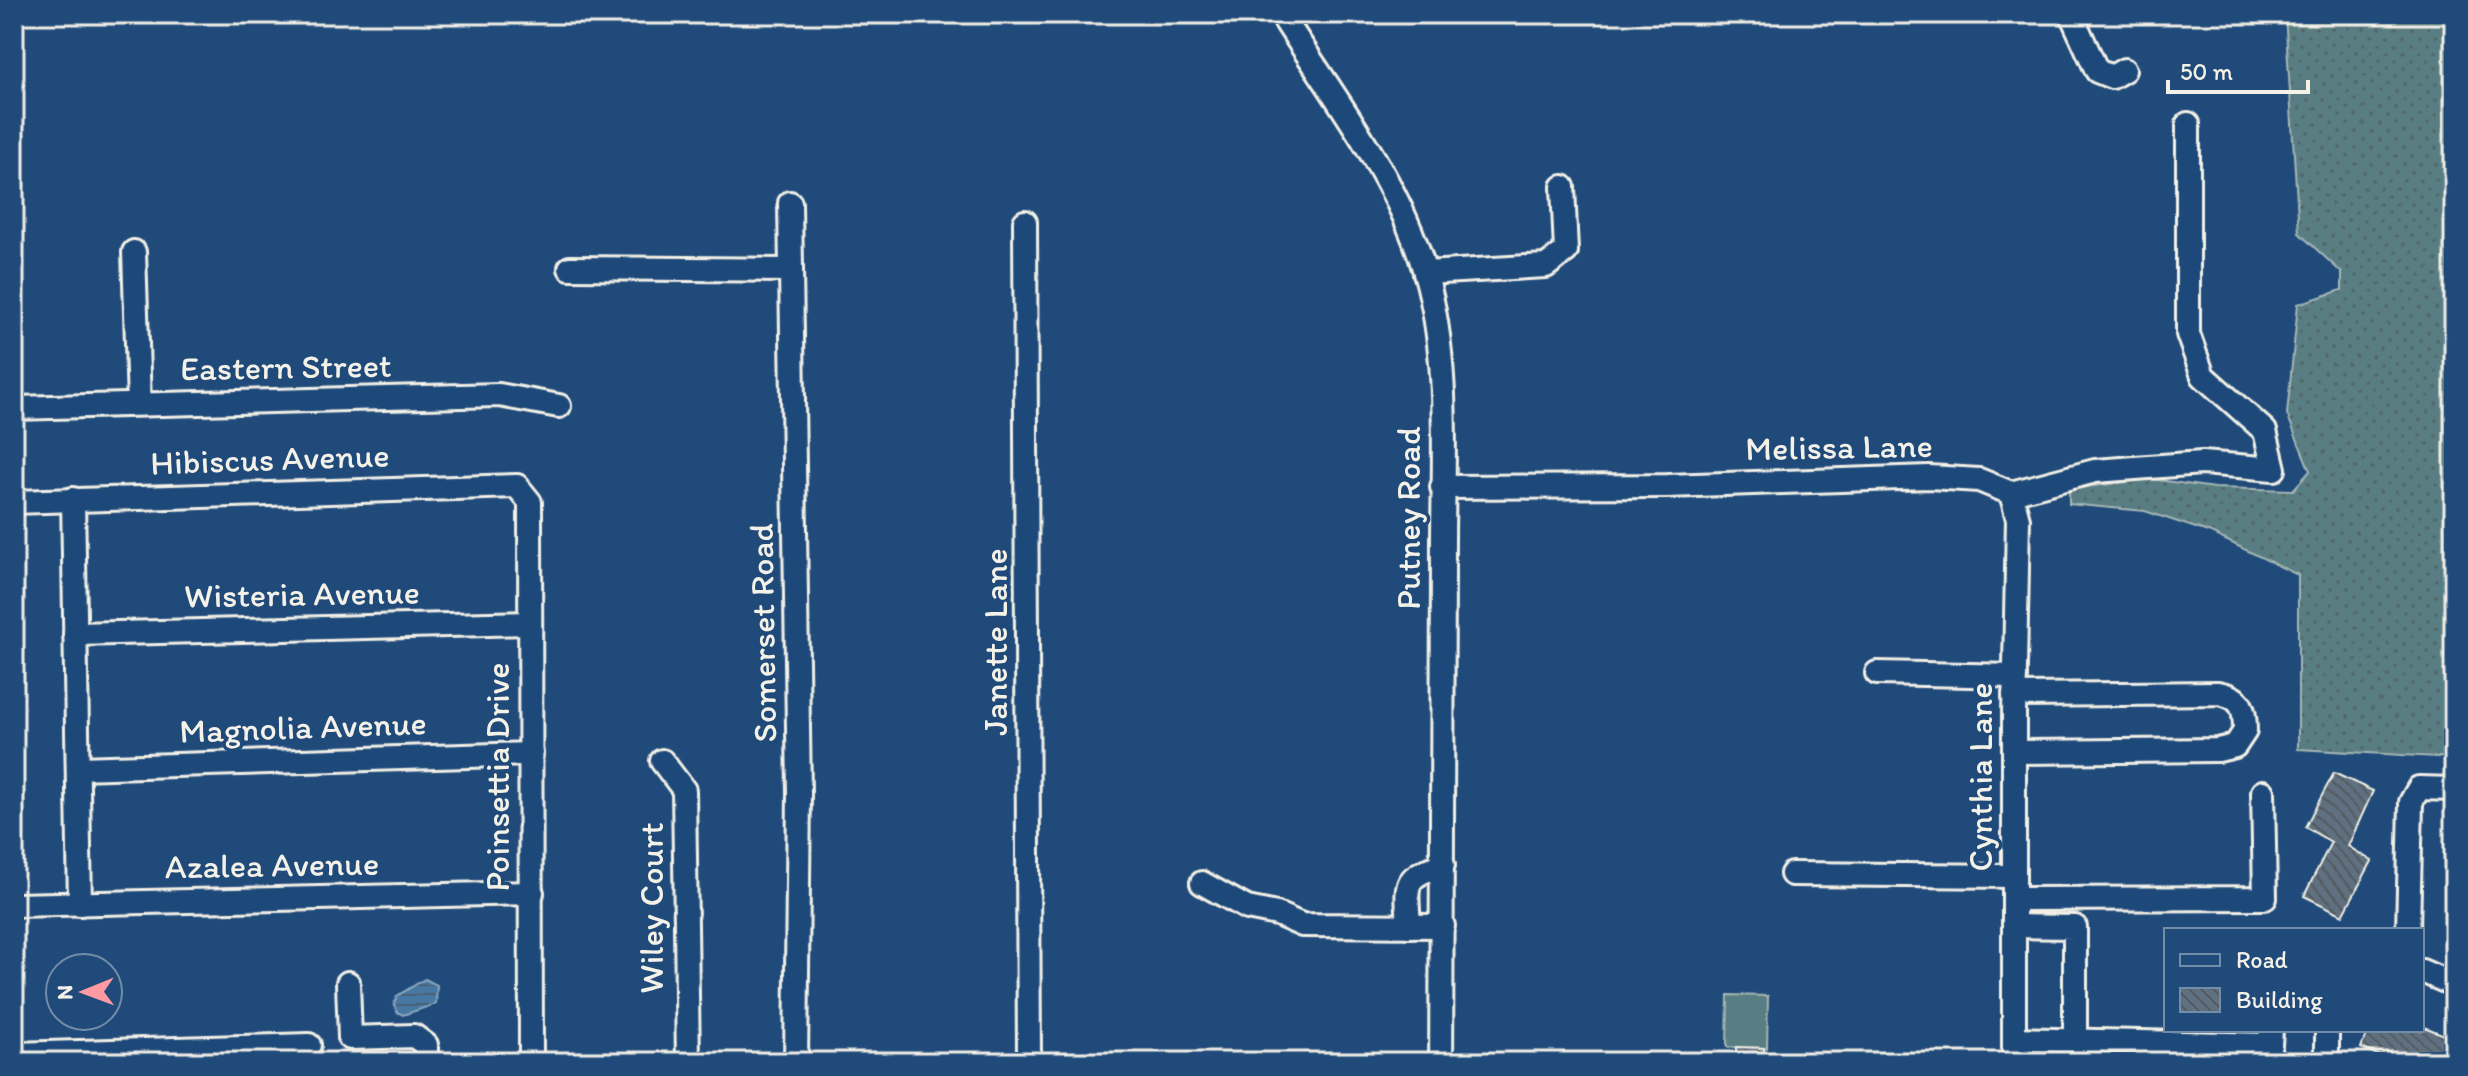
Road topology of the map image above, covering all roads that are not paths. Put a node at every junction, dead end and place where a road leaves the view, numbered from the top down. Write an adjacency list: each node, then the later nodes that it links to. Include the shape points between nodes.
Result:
1 (1281, 14): 11 (street, Putney Road, via 1388,184)
2 (2071, 14): 3 (street, via 2097,71 2112,77)
3 (2124, 70)
4 (2188, 124): 17 (street, via 2188,334 2203,376 2265,431 2274,469 2202,463 2095,471)
5 (1563, 187): 11 (street, via 1566,251 1546,266)
6 (790, 203): 10 (street, Somerset Road)
7 (1025, 222): 55 (street, Janette Lane)
8 (134, 252): 12 (street)
9 (570, 268): 10 (street)
10 (791, 270): 54 (street, Somerset Road, via 799,793)
11 (1425, 273): 15 (street, Putney Road, via 1439,341)
12 (139, 404): 13 (street, Eastern Street, via 499,395); 14 (street, Eastern Street)
13 (559, 406)
14 (14, 408)
15 (1442, 487): 17 (street, Melissa Lane, via 1929,477 1979,480); 30 (street, Putney Road)
16 (525, 492): 18 (street, Hibiscus Avenue, via 517,486); 20 (street, Poinsettia Drive, via 530,502)
17 (2011, 493): 23 (street, Cynthia Lane, via 2018,519)
18 (73, 499): 19 (street, Hibiscus Avenue); 21 (street)
19 (14, 502)
20 (530, 623): 21 (street, Wisteria Avenue); 25 (street, Poinsettia Drive)
21 (75, 634): 27 (street)
22 (1877, 673): 23 (street)
23 (2014, 686): 24 (street, Cynthia Lane); 24 (street, via 2218,693 2242,704 2245,731 2235,746 2218,750)
24 (2014, 752): 32 (street, Cynthia Lane)
25 (531, 754): 27 (street, Magnolia Avenue); 34 (street, Poinsettia Drive)
26 (662, 761): 53 (street, Wiley Court, via 684,790)
27 (78, 768): 36 (street)
28 (2454, 789): 41 (street, via 2419,788 2411,802)
29 (2263, 792): 35 (street, via 2265,898)
30 (1443, 865): 38 (street, via 1417,872 1409,882); 39 (street, Putney Road)
31 (1792, 874): 32 (street)
32 (2014, 876): 35 (street, Cynthia Lane)
33 (1202, 883): 38 (street, via 1247,908 1302,925)
34 (532, 893): 36 (street, Azalea Avenue); 52 (street, Poinsettia Drive)
35 (2014, 899): 40 (street, Cynthia Lane)
36 (80, 904): 37 (street, Azalea Avenue)
37 (14, 905)
38 (1409, 926): 39 (street)
39 (1443, 926): 56 (street, Putney Road)
40 (2014, 926): 47 (street, Cynthia Lane); 48 (street, via 2075,927)
41 (2408, 928)
42 (2424, 972): 44 (street)
43 (348, 983): 51 (street, via 350,1038 414,1036 426,1045)
44 (2454, 985)
45 (2271, 1032): 48 (street, via 2270,1045)
46 (2327, 1032): 58 (street)
47 (2014, 1039): 48 (street); 57 (street, Cynthia Lane)
48 (2075, 1040)
49 (309, 1045): 50 (street)
50 (14, 1054)
51 (426, 1062)
52 (531, 1062)
53 (688, 1062)
54 (796, 1062)
55 (1029, 1062)
56 (1441, 1062)
57 (2014, 1062)
58 (2327, 1062)

